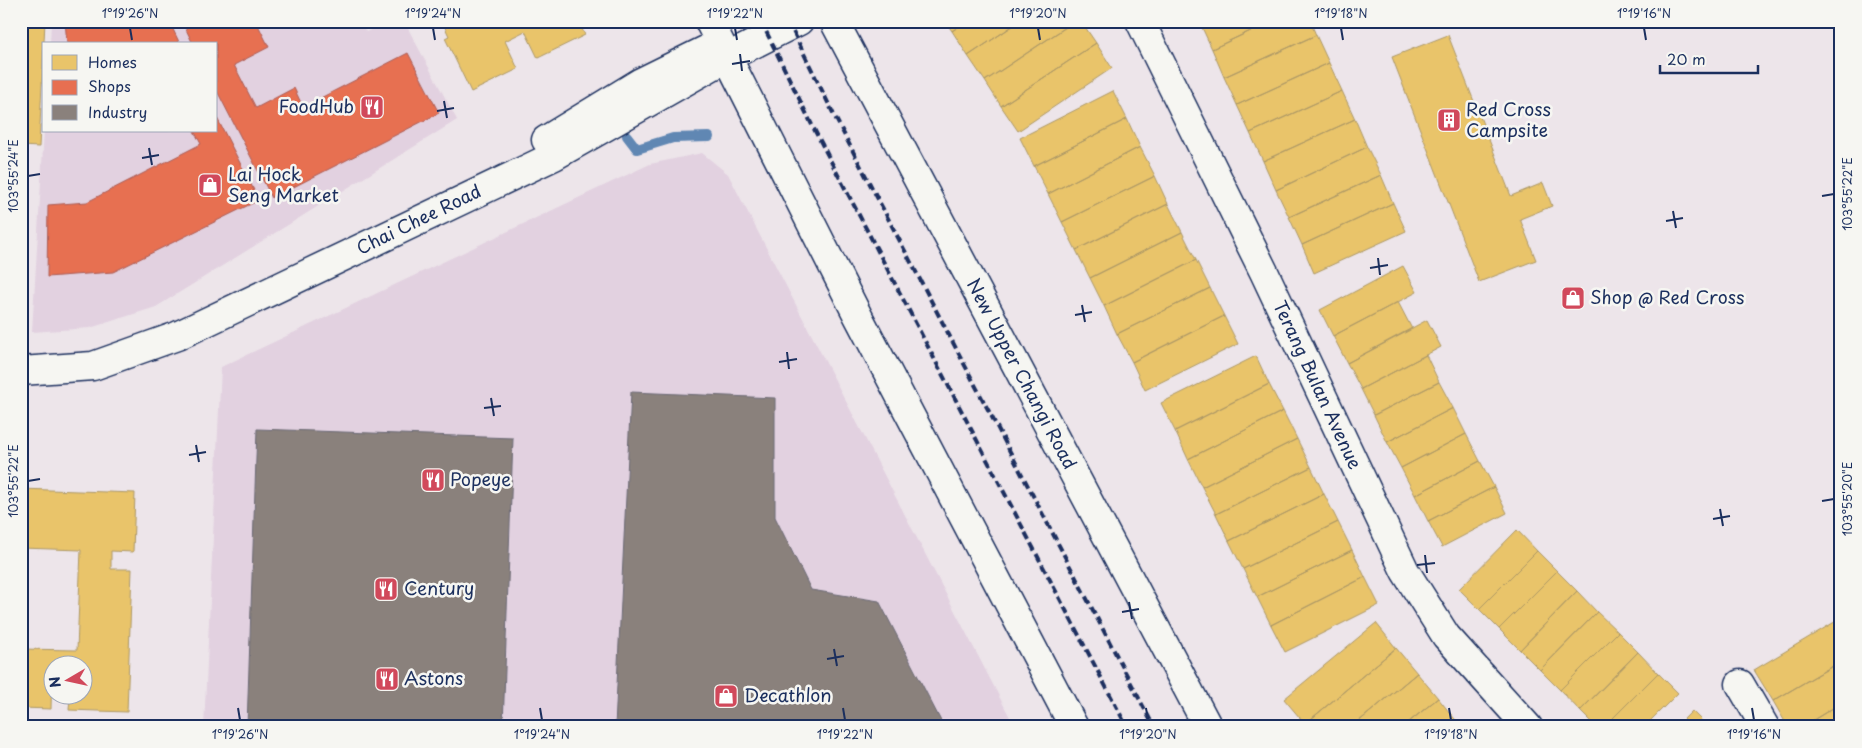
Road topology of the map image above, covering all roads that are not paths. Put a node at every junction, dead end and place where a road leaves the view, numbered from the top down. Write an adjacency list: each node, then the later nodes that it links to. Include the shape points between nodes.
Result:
1 (762, 21): 5 (street, Chai Chee Road)
2 (799, 21): 5 (street, Chai Chee Road)
3 (834, 21): 10 (street, New Upper Changi Road)
4 (1140, 21): 11 (street, Terang Bulan Avenue, via 1264,272 1405,571 1446,636)
5 (718, 41): 6 (street, Chai Chee Road, via 546,140 170,320 90,350); 7 (street, Chai Chee Road, via 554,156 177,336 94,366); 9 (street)
6 (21, 354)
7 (21, 371)
8 (1740, 684): 12 (street)
9 (1074, 727)
10 (1208, 727)
11 (1528, 727)
12 (1765, 727)

